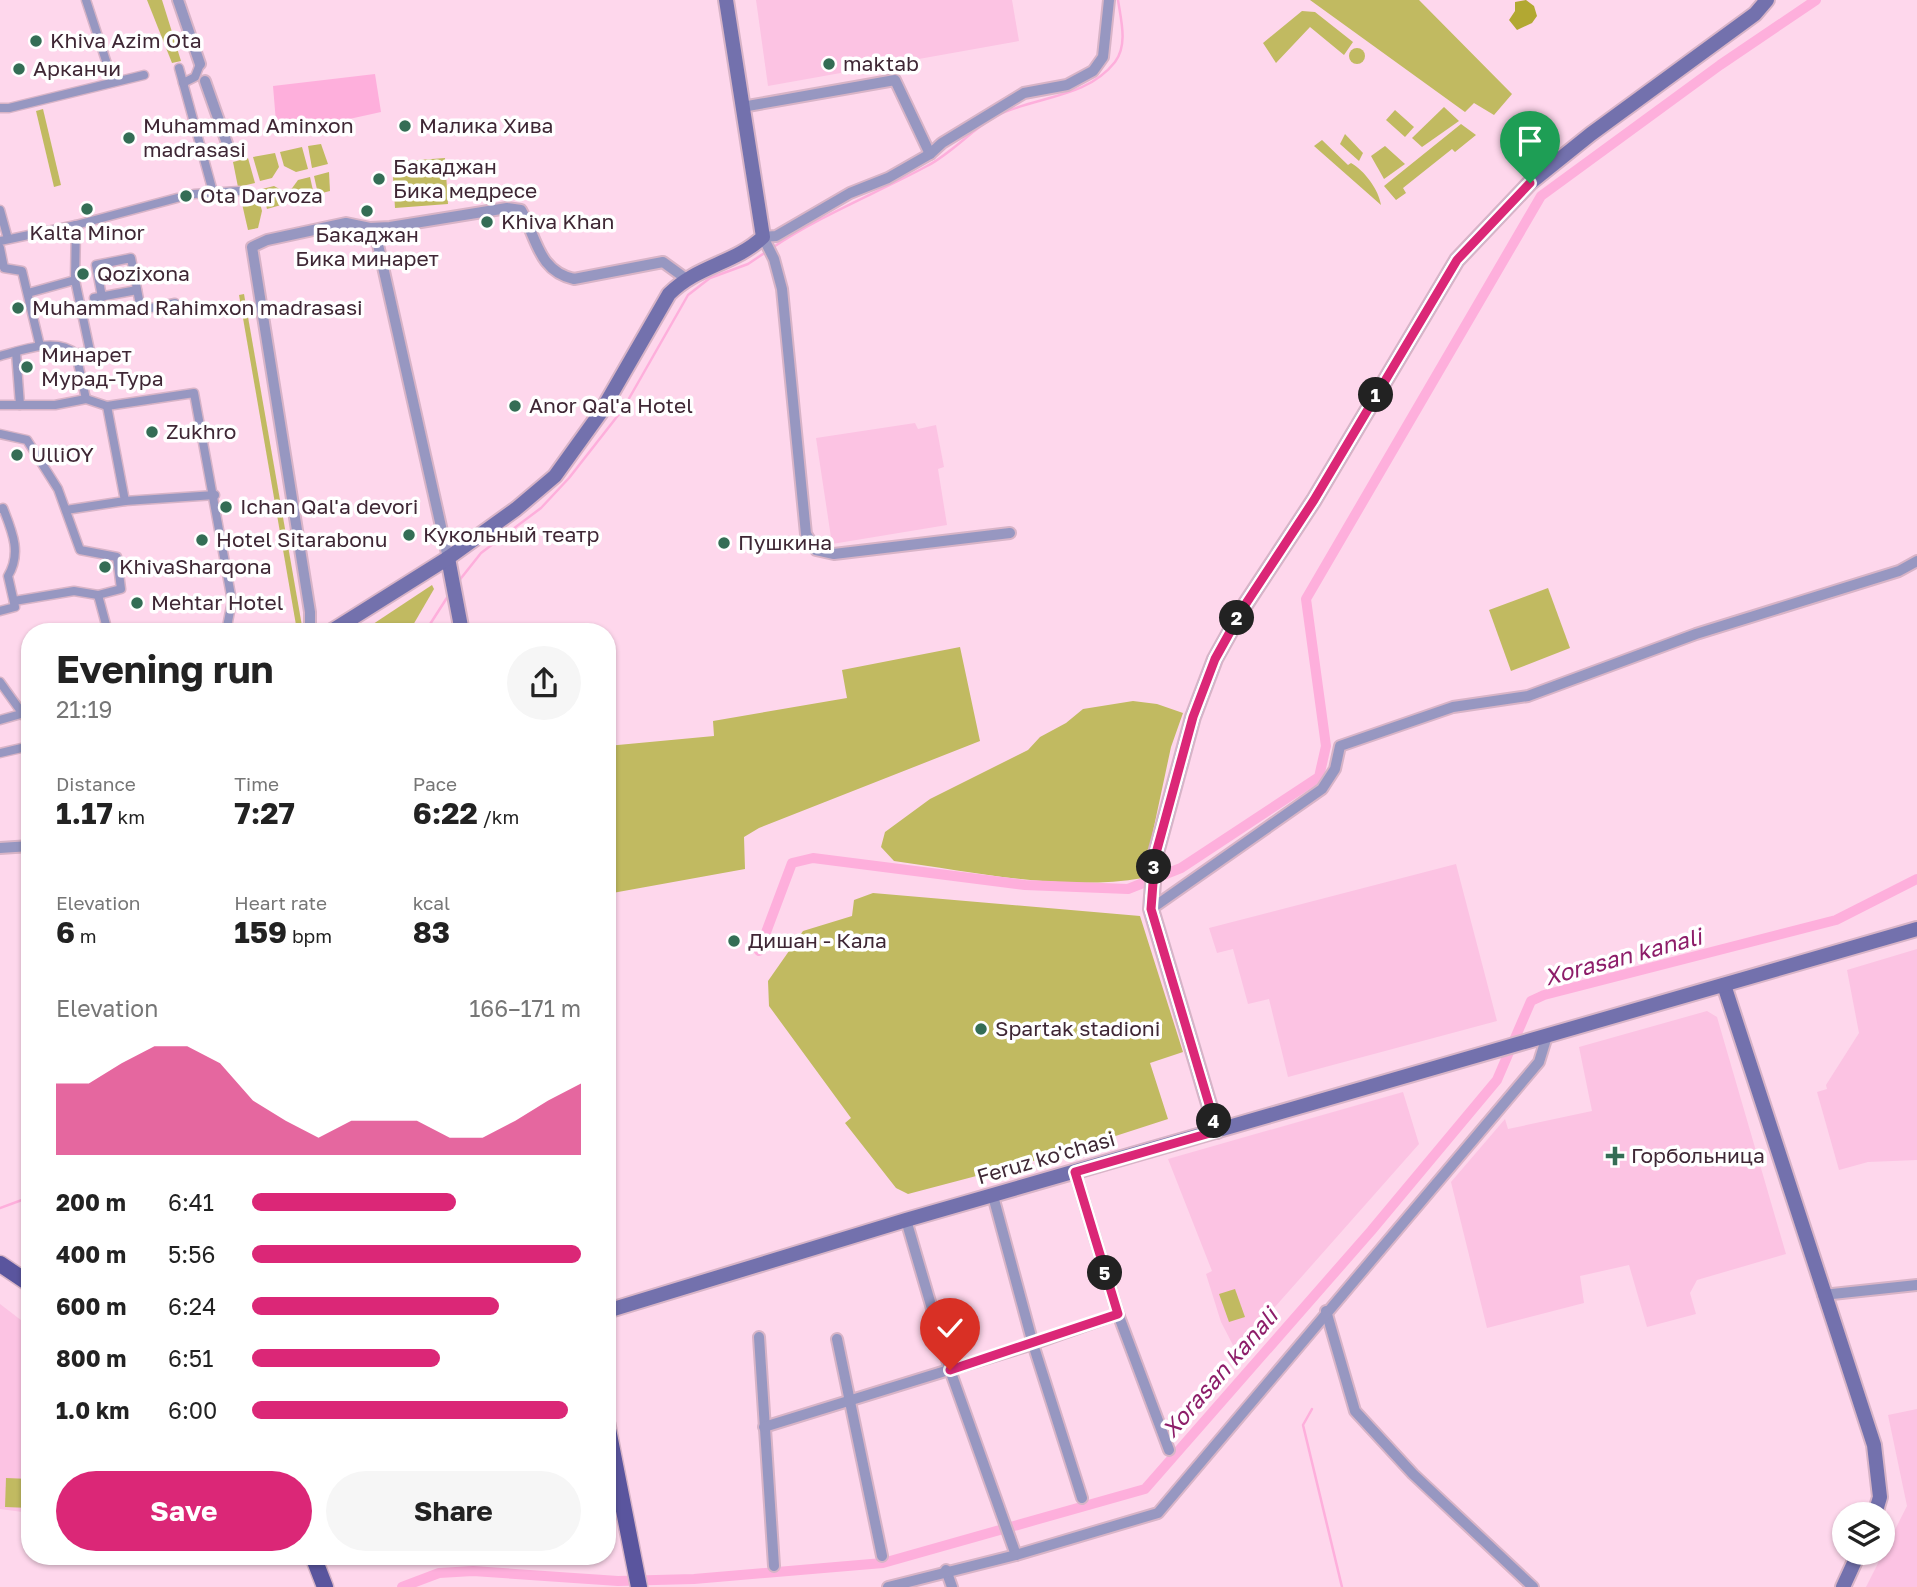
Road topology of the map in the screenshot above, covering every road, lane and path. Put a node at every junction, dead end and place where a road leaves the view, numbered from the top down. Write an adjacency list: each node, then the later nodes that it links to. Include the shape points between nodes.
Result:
1 (86, 0): 10 (street)
2 (178, 0): 6 (street)
3 (726, 0): 12 (main road)
4 (1109, 0): 15 (street, via 1103,57 1093,71 1067,85 1024,93 942,142)
5 (1768, 0): 63 (main road, via 1755,15 1530,183 1457,260 1215,659 1193,717 1155,858)
6 (200, 64): 9 (street); 11 (street, via 195,77)
7 (179, 68): 11 (street)
8 (144, 75): 10 (street)
9 (205, 81): 14 (street)
10 (113, 82): 13 (street)
11 (183, 83): 17 (street)
12 (741, 107): 15 (street, via 895,80); 24 (main road)
13 (0, 108)
14 (229, 149)
15 (930, 154): 24 (street)
16 (239, 191): 17 (street)
17 (213, 192): 18 (street)
18 (194, 194)
19 (177, 198): 21 (street)
20 (0, 210): 23 (street)
21 (76, 225): 23 (street); 27 (street)
22 (370, 228): 26 (street, via 507,208 521,210 545,264 562,276 574,279 663,262); 46 (street, via 377,240); 53 (street, via 346,223 252,247)
23 (4, 240)
24 (764, 240): 26 (main road); 45 (street, via 782,289 806,534 816,550 834,554)
25 (0, 248): 29 (street, via 4,268 22,271)
26 (685, 278): 46 (main road, via 669,295 601,412 555,476)
27 (75, 280): 29 (street); 30 (street)
28 (137, 290): 30 (street); 30 (street, via 131,258 96,265); 31 (street, via 141,310)
29 (28, 293): 32 (street)
30 (90, 299): 34 (street, via 90,351)
31 (175, 303)
32 (40, 346): 33 (street); 34 (street, via 70,348)
33 (16, 352): 35 (street); 38 (street)
34 (76, 354): 36 (street)
35 (0, 356)
36 (86, 399): 38 (street); 39 (street)
37 (0, 405): 38 (street)
38 (20, 405)
39 (107, 407): 41 (street, via 194,393); 42 (street)
40 (0, 434): 44 (street, via 27,440)
41 (215, 495): 42 (street); 52 (street, via 232,601)
42 (125, 501): 44 (street)
43 (0, 509): 49 (street, via 16,541 8,576)
44 (66, 510): 48 (street, via 80,550 117,557 121,589)
45 (1010, 533)
46 (448, 558): 54 (main road); 55 (main road)
47 (1917, 562): 63 (street, via 1696,634 1528,696 1453,707 1340,746 1335,769 1322,789)
48 (98, 595): 49 (street, via 74,591); 51 (street)
49 (14, 601): 50 (street, via 15,607)
50 (0, 611)
51 (106, 623)
52 (228, 623)
53 (310, 623)
54 (344, 623)
55 (461, 623)
56 (0, 682): 57 (street)
57 (21, 714): 58 (street)
58 (0, 720)
59 (21, 748): 60 (street)
60 (0, 753)
61 (21, 847): 62 (street)
62 (0, 848)
63 (1151, 909): 67 (main road)
64 (1917, 929): 65 (main road, Feruz ko'chasi)
65 (1724, 985): 66 (main road, Feruz ko'chasi); 74 (main road)
66 (1547, 1036): 67 (main road, Feruz ko'chasi); 76 (street, via 1539,1062)
67 (1217, 1131): 68 (main road, Feruz ko'chasi)
68 (1075, 1172): 69 (main road, Feruz ko'chasi); 77 (street)
69 (993, 1196): 70 (main road, Feruz ko'chasi); 80 (street)
70 (906, 1220): 75 (main road, Feruz ko'chasi); 81 (street)
71 (0, 1264): 72 (main road)
72 (21, 1278)
73 (1917, 1285): 74 (street)
74 (1823, 1295): 87 (main road, via 1874,1445)
75 (616, 1308)
76 (1326, 1311): 88 (street, via 1158,1513); 98 (street, via 1355,1411 1413,1474)
77 (1118, 1314): 80 (street); 84 (street)
78 (758, 1337): 83 (street)
79 (837, 1339): 82 (street)
80 (1033, 1344): 81 (street); 86 (street)
81 (950, 1370): 82 (street); 88 (street)
82 (852, 1402): 83 (street); 89 (street)
83 (764, 1427): 92 (street)
84 (1169, 1450)
85 (616, 1469): 94 (main road)
86 (1082, 1498)
87 (1879, 1502)
88 (1016, 1555): 93 (street)
89 (882, 1556)
90 (316, 1565): 95 (main road)
91 (1853, 1565): 99 (main road)
92 (774, 1566)
93 (946, 1570): 96 (street); 97 (street)
94 (638, 1580)
95 (325, 1587)
96 (888, 1587)
97 (952, 1587)
98 (1533, 1587)
99 (1843, 1587)

